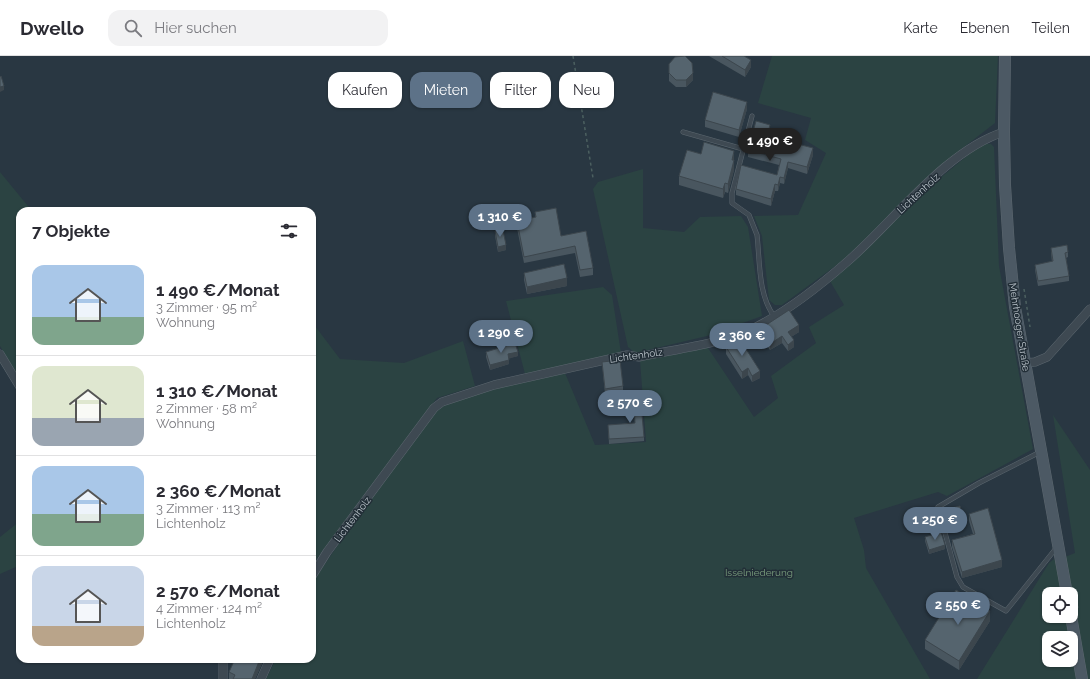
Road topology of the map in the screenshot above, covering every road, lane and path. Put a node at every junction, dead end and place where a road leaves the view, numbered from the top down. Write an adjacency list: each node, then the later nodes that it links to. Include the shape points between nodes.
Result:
1 (573, 56): 7 (path)
2 (1006, 56): 5 (main road, Mehrhooger Straße)
3 (752, 116): 6 (lane)
4 (683, 132): 6 (lane)
5 (1004, 132): 9 (street, Lichtenholz, via 986,137 952,162 919,190 849,260); 11 (main road, Mehrhooger Straße, via 1009,248 1015,307)
6 (743, 149): 9 (lane, via 732,203 749,216 754,226 764,297 768,309)
7 (593, 178)
8 (1090, 309): 11 (street, via 1047,357)
9 (774, 316): 15 (street, Lichtenholz, via 754,328 720,339 639,357 627,354 494,386 442,402 434,408)
10 (0, 354): 12 (street)
11 (1025, 363): 13 (main road, Mehrhooger Straße)
12 (16, 380)
13 (1041, 452): 14 (main road, Mehrhooger Straße); 14 (lane, via 938,507 957,577 963,587 1006,611)
14 (1058, 545): 16 (main road, Mehrhooger Straße)
15 (316, 570)
16 (1066, 587)
17 (1072, 623): 22 (main road)
18 (223, 663): 20 (street)
19 (268, 663): 21 (street)
20 (223, 679)
21 (260, 679)
22 (1082, 679)

